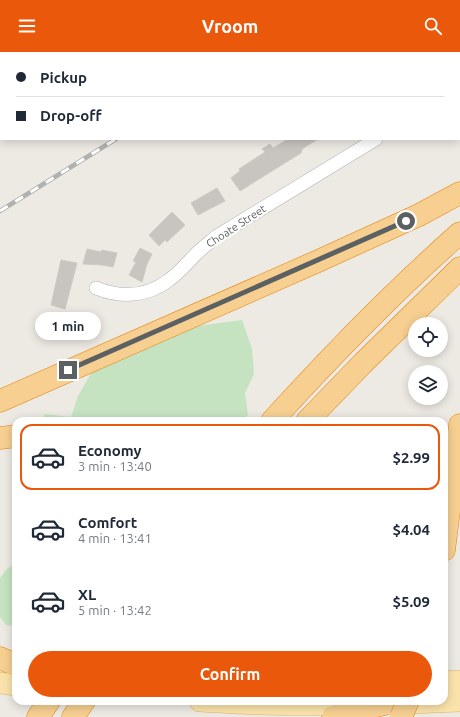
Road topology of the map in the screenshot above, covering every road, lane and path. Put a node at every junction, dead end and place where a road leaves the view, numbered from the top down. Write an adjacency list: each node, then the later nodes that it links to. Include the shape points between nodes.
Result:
1 (374, 140): 5 (street, Choate Street, via 217,236 170,280 159,287 133,295 119,295)
2 (460, 193): 6 (highway, via 419,215 316,262)
3 (460, 233): 7 (highway, via 376,311)
4 (460, 268): 8 (highway)
5 (96, 288)
6 (0, 400)
7 (276, 417)
8 (311, 417)
9 (460, 425): 12 (highway)
10 (12, 436): 11 (highway)
11 (0, 438)
12 (448, 519)
13 (0, 658): 14 (highway)
14 (12, 663)
15 (0, 664): 16 (main road)
16 (12, 665)
17 (460, 681): 18 (main road)
18 (448, 682)
19 (0, 683): 20 (main road)
20 (12, 684)
21 (448, 701): 22 (main road)
22 (460, 701)
23 (46, 705): 29 (highway)
24 (81, 705): 30 (highway)
25 (282, 705): 26 (main road)
26 (343, 705)
27 (380, 705): 31 (highway)
28 (406, 705): 32 (highway, bridge)
29 (38, 717)
30 (73, 717)
31 (333, 717)
32 (401, 717)

